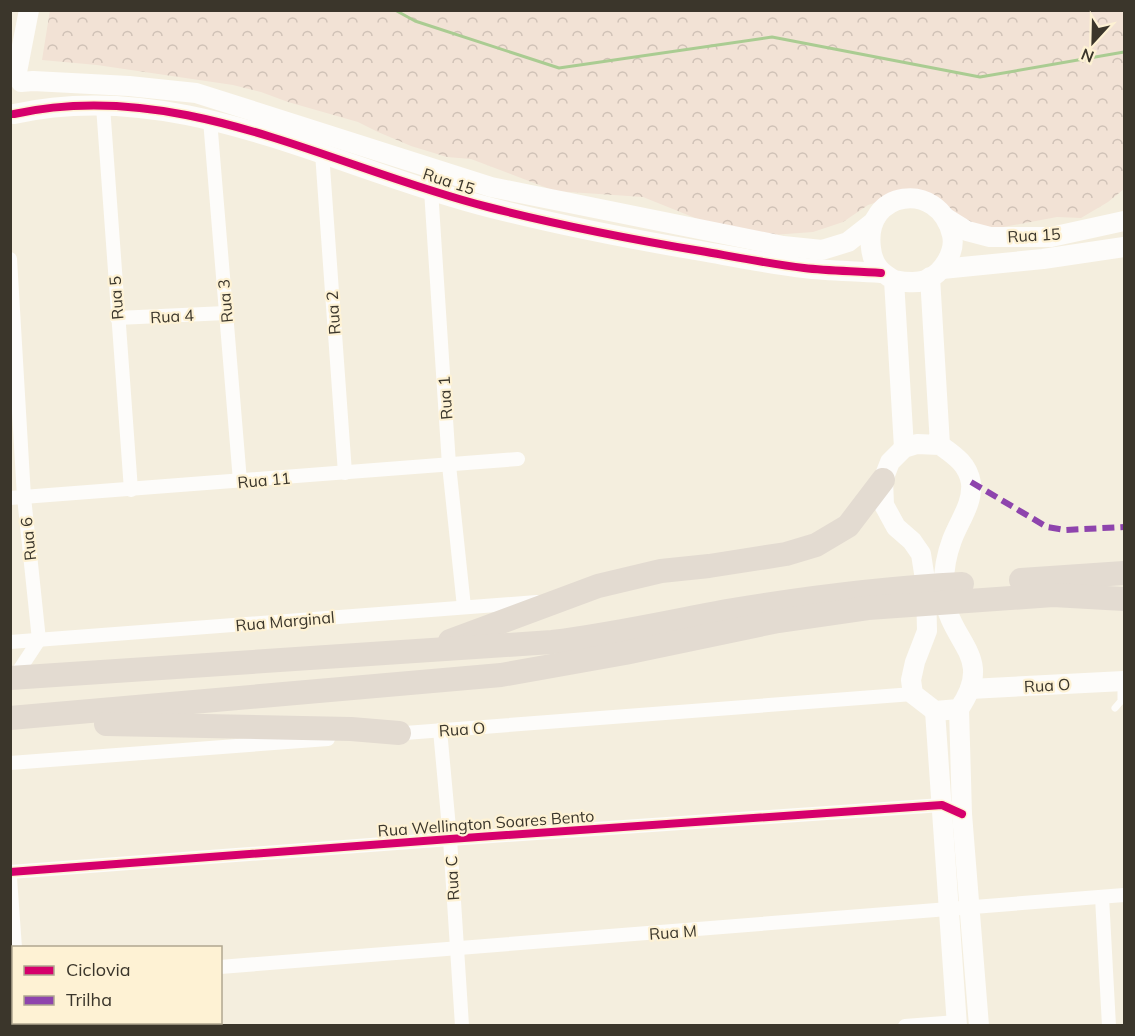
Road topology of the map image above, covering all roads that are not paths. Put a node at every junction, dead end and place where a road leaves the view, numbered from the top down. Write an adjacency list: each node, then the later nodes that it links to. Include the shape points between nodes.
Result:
1 (29, 10): 2 (street)
2 (16, 78): 4 (street, via 24,88 24,100); 10 (street, Rua 15, via 196,93 491,187 783,246 822,250 848,242)
3 (103, 106): 4 (street, Rua 15, via 39,108); 5 (street, Rua 15, via 161,110); 16 (street, Rua 5)
4 (12, 115)
5 (210, 120): 6 (street, Rua 15); 15 (street, Rua 3)
6 (322, 153): 7 (street, Rua 15); 21 (street, Rua 2)
7 (431, 190): 14 (street, Rua 15, via 487,207 638,240 803,268); 20 (street, Rua 1)
8 (946, 218): 9 (street, Rua 15, via 968,231 990,237 1051,237); 10 (street, via 928,202 906,198 880,210); 13 (street, via 953,238 949,256)
9 (1125, 221)
10 (871, 224): 14 (street, via 872,260)
11 (1125, 247): 13 (street, Rua 15)
12 (10, 259): 25 (street, Rua 6)
13 (936, 273): 14 (street, via 912,282); 17 (street)
14 (887, 276): 18 (street)
15 (226, 313): 16 (street, Rua 4); 23 (street, Rua 3)
16 (117, 318): 24 (street, Rua 5)
17 (940, 444): 18 (street); 37 (street, via 962,461 971,482 969,500 950,546 944,585 954,628 971,654 974,678)
18 (904, 448): 22 (street, via 890,462)
19 (518, 459): 20 (street, Rua 11)
20 (449, 465): 21 (street, Rua 11); 31 (street, Rua 1)
21 (345, 473): 23 (street, Rua 11)
22 (883, 480): 30 (highway, via 848,526 816,545 786,554 661,571); 38 (street, via 884,505 896,526 921,554 926,586 927,631 911,680)
23 (240, 482): 24 (street, Rua 11)
24 (131, 490): 25 (street, Rua 11)
25 (17, 497): 32 (street, Rua 6)
26 (1125, 573): 27 (highway)
27 (962, 592): 28 (highway); 29 (highway)
28 (915, 595): 34 (highway, via 726,612 552,642); 42 (highway, via 868,608 778,621 501,675)
29 (1125, 599)
30 (560, 600): 31 (street, Rua Marginal); 34 (highway)
31 (464, 607): 32 (street, Rua Marginal)
32 (39, 640): 33 (street, Rua Marginal); 35 (street)
33 (10, 642)
34 (429, 649): 35 (highway)
35 (12, 678)
36 (1123, 681): 37 (street, Rua O); 39 (lane, via 1121,701)
37 (970, 689): 40 (street)
38 (914, 694): 41 (street); 44 (street, Rua O)
39 (1115, 708)
40 (959, 709): 41 (street); 48 (street)
41 (935, 711): 47 (street)
42 (10, 718)
43 (10, 729): 45 (highway, via 88,723 351,729)
44 (440, 730): 45 (street, Rua O); 49 (street, Rua C)
45 (399, 734): 46 (street, Rua O)
46 (10, 763)
47 (942, 805): 48 (street, Rua Wellington Soares Bento); 49 (street, Rua Wellington Soares Bento); 53 (street)
48 (962, 814): 52 (street)
49 (450, 838): 50 (street, Rua Wellington Soares Bento); 59 (street, Rua C)
50 (10, 872)
51 (10, 878): 58 (street)
52 (969, 886): 53 (street); 56 (street)
53 (949, 889): 57 (street)
54 (1125, 895): 55 (street, Rua M)
55 (1102, 897): 56 (street, Rua M); 65 (street)
56 (971, 909): 57 (street, Rua M); 64 (street)
57 (950, 910): 59 (street, Rua M); 61 (street)
58 (15, 946)
59 (456, 949): 60 (street, Rua M); 62 (street, Rua C)
60 (222, 967)
61 (957, 1024): 63 (street)
62 (462, 1026)
63 (905, 1026)
64 (979, 1026)
65 (1109, 1026)

